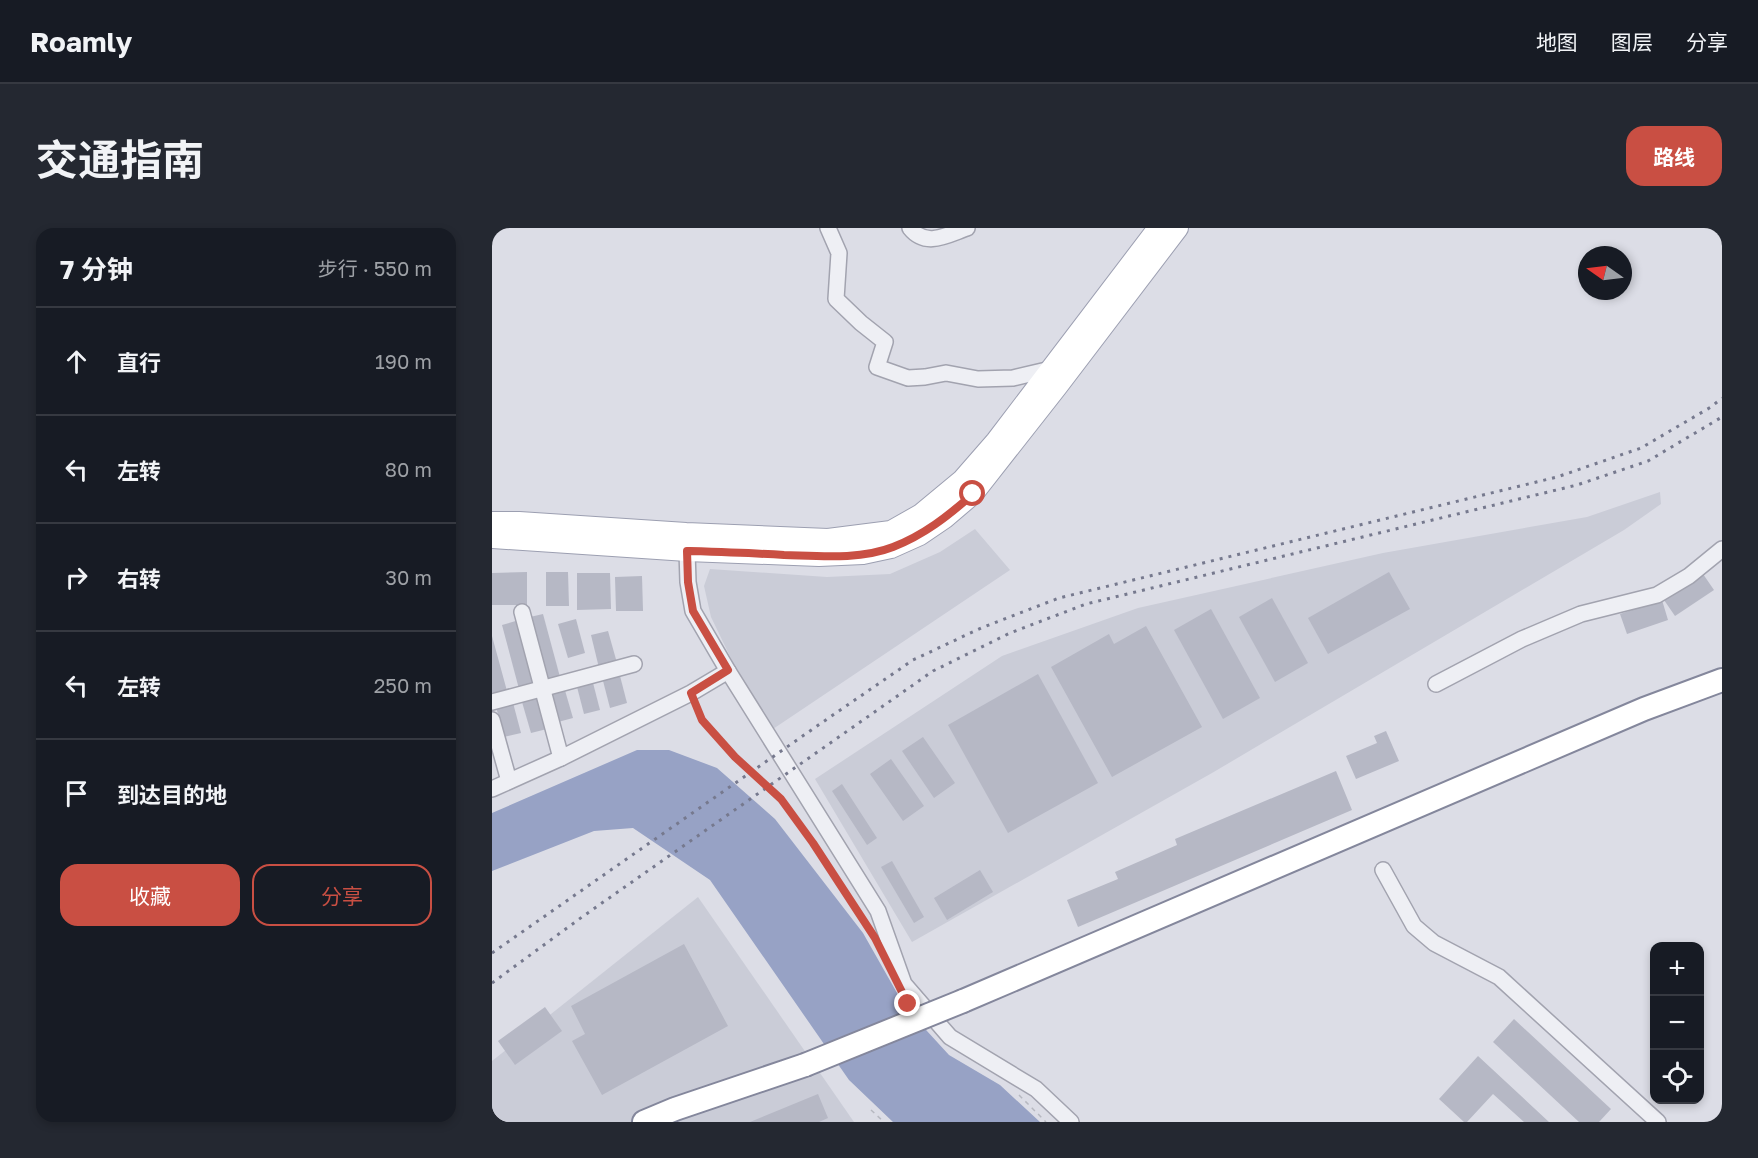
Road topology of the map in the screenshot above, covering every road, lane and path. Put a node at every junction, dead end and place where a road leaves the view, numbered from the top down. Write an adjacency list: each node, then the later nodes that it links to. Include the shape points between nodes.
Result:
1 (828, 228): 6 (street, via 839,253 836,299 885,342 877,367 908,378 946,373 978,379 1013,378)
2 (910, 228): 3 (street, via 922,238 933,240)
3 (967, 228)
4 (1158, 228): 6 (main road)
5 (1178, 228): 10 (main road, via 973,494 920,535 891,548 862,554)
6 (1052, 369): 7 (main road, via 962,480 921,514 891,531 828,539)
7 (492, 522)
8 (492, 538): 10 (main road)
9 (1722, 549): 15 (street, via 1657,595 1581,614 1522,639)
10 (687, 551): 13 (street, via 693,611)
11 (522, 612): 16 (street)
12 (634, 664): 16 (street)
13 (728, 670): 17 (street); 31 (street, via 878,911 904,984 950,1037 1036,1089)
14 (1722, 680): 25 (highway, bridge, via 1633,714)
15 (1436, 684)
16 (542, 688): 18 (street); 20 (street)
17 (691, 693): 20 (street); 24 (path, via 702,720 781,799)
18 (492, 702)
19 (492, 720): 21 (street)
20 (561, 758): 21 (street)
21 (509, 781): 22 (street)
22 (492, 789)
23 (1383, 870): 28 (street, via 1413,926 1434,943 1499,977)
24 (875, 938)
25 (805, 1065): 27 (highway); 29 (highway)
26 (871, 1110): 30 (path)
27 (674, 1120)
28 (1651, 1120)
29 (644, 1122)
30 (884, 1122)
31 (1071, 1122)

